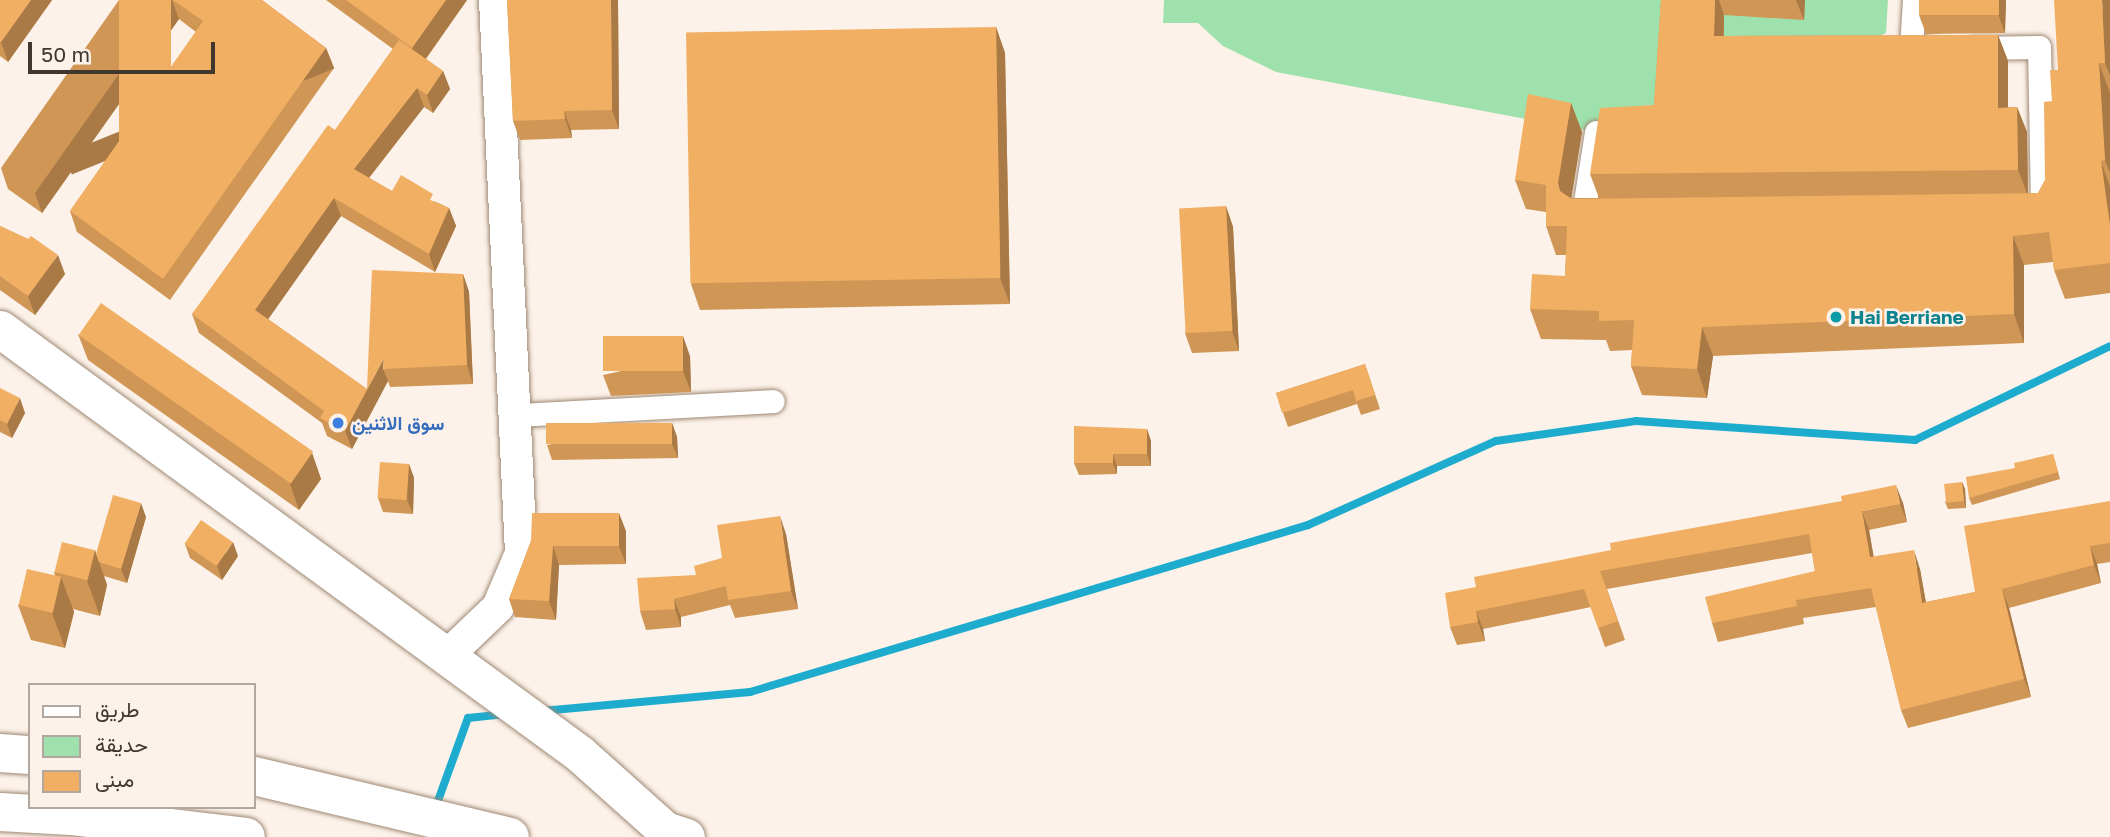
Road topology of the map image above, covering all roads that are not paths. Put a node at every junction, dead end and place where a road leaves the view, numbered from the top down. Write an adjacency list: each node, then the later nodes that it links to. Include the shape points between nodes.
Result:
1 (495, 0): 8 (main road)
2 (1914, 0): 4 (street, via 1911,48 2039,47 2042,210)
3 (1596, 132): 5 (street, via 1583,214)
4 (2014, 210)
5 (1625, 214)
6 (0, 329): 9 (main road)
7 (773, 401): 8 (street)
8 (518, 415): 9 (main road, via 521,553 498,607)
9 (448, 655): 14 (main road)
10 (0, 753): 11 (highway)
11 (28, 755)
12 (256, 776): 16 (highway)
13 (0, 813): 15 (highway, via 71,816)
14 (676, 833)
15 (246, 837)
16 (510, 837)

